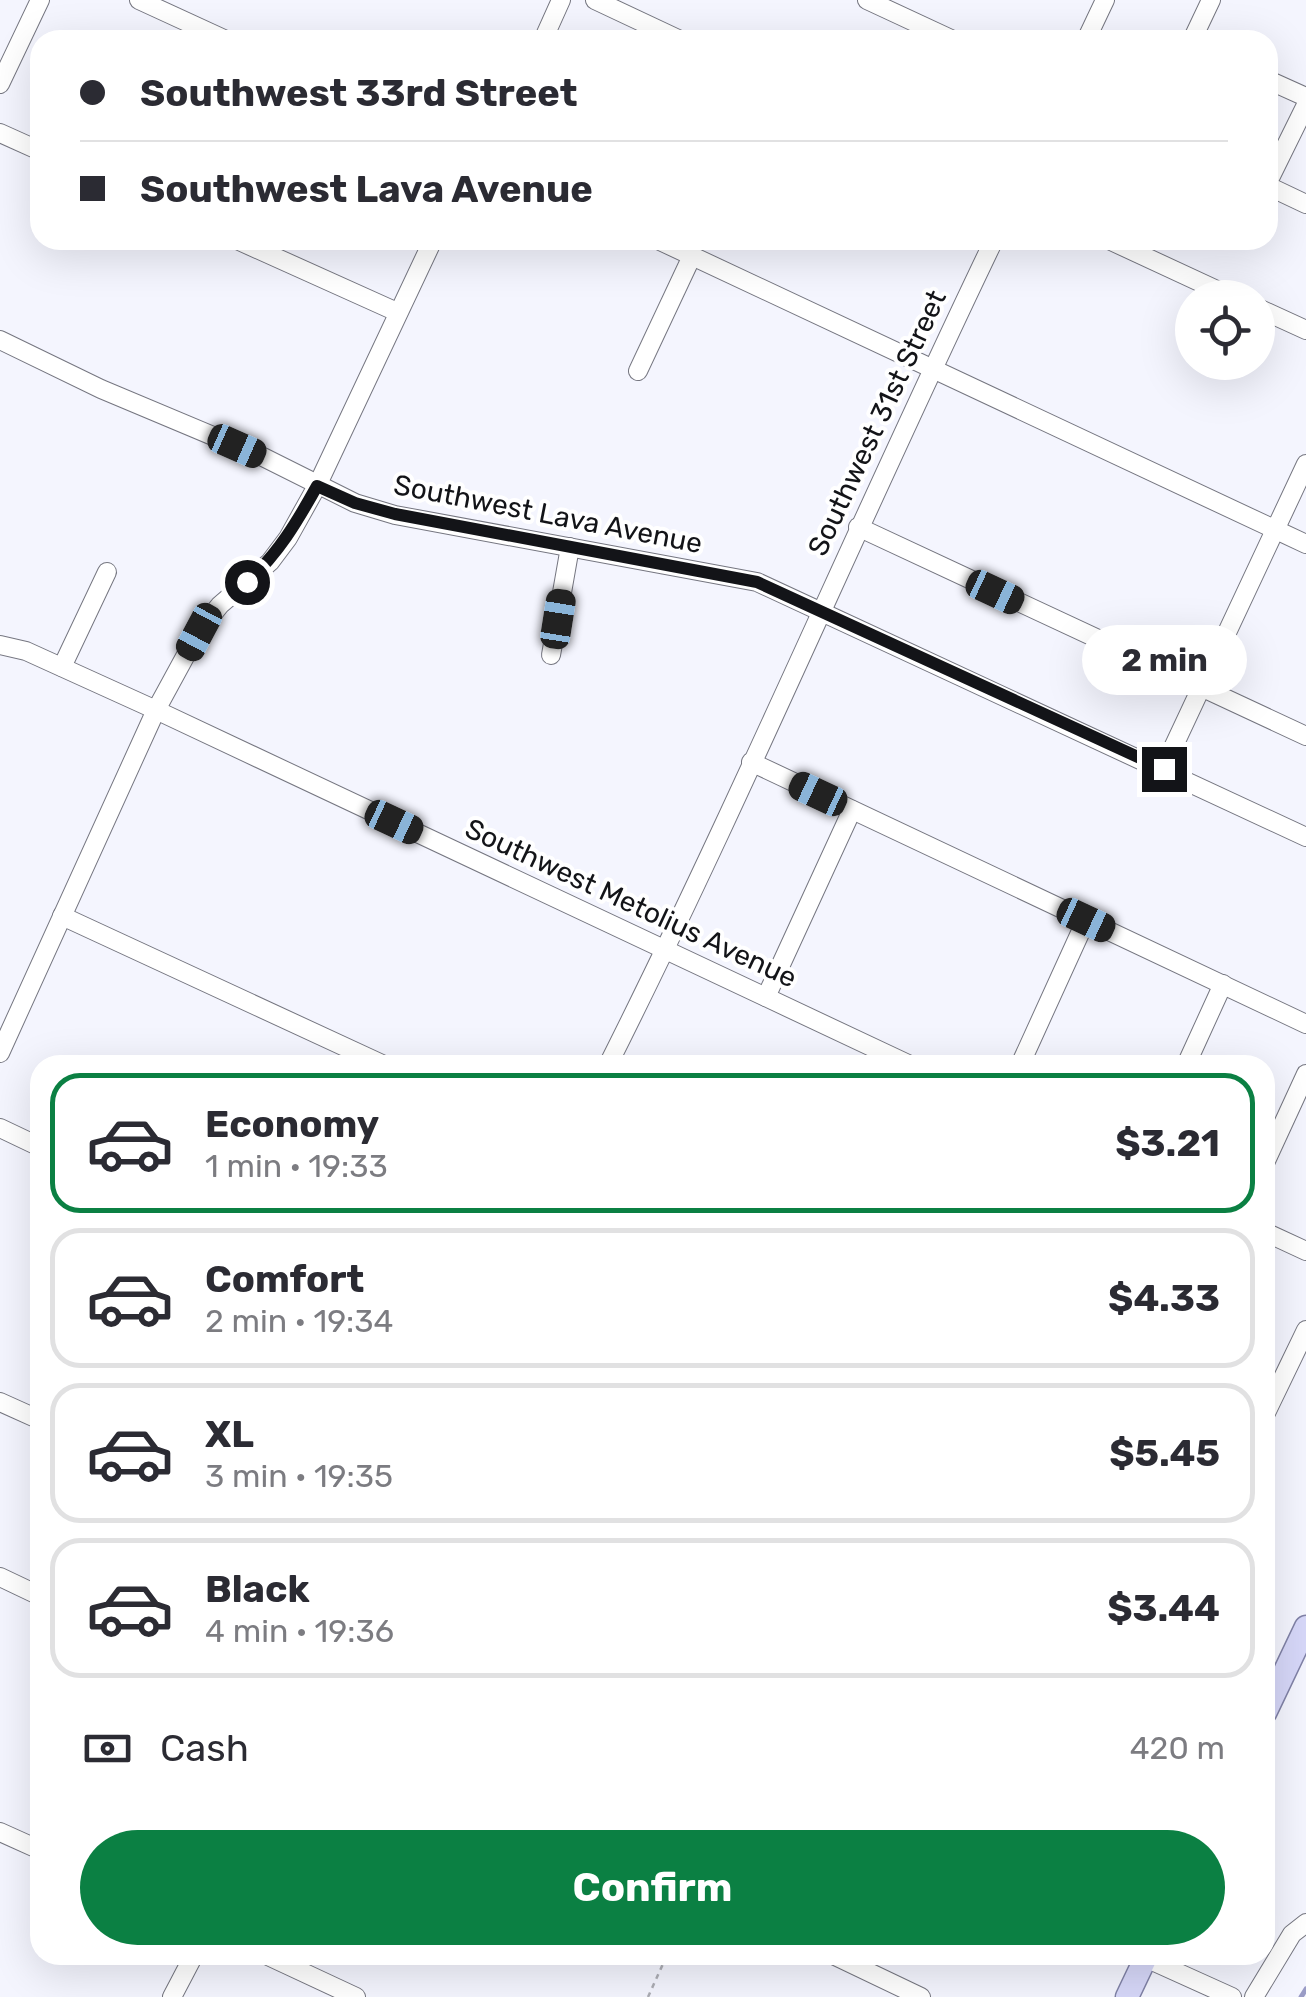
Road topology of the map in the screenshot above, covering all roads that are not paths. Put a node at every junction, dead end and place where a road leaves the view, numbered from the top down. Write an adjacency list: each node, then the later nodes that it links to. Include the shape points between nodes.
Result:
1 (40, 0): 14 (street)
2 (138, 0): 8 (street)
3 (561, 0): 9 (street)
4 (595, 0): 10 (street)
5 (866, 0): 11 (street)
6 (1105, 0): 12 (street)
7 (1211, 0): 13 (street)
8 (204, 30)
9 (548, 30)
10 (659, 30)
11 (931, 30)
12 (1091, 30)
13 (1197, 30)
14 (0, 84)
15 (1278, 86): 16 (street)
16 (1306, 101): 19 (street)
17 (0, 133): 18 (street)
18 (30, 146)
19 (1278, 162)
20 (1278, 189): 21 (street)
21 (1306, 204)
22 (260, 250): 29 (street)
23 (428, 250): 29 (street)
24 (679, 250): 27 (street)
25 (989, 250): 33 (street, Southwest 31st Street)
26 (1131, 250): 28 (street)
27 (692, 256): 33 (street); 34 (street)
28 (1195, 280)
29 (397, 312): 36 (street)
30 (1275, 316): 31 (street)
31 (1306, 330)
32 (3, 348): 36 (street, Southwest Lava Avenue)
33 (932, 368): 37 (street, Southwest 31st Street); 38 (street)
34 (638, 371)
35 (1306, 464): 38 (street)
36 (317, 486): 40 (street, Southwest Lava Avenue, via 395,514); 47 (street, via 270,562 199,632)
37 (858, 527): 42 (street, Southwest 31st Street); 46 (street)
38 (1275, 530): 39 (street); 46 (street)
39 (1306, 544)
40 (570, 546): 42 (street, Southwest Lava Avenue, via 757,582); 44 (street)
41 (107, 572): 45 (street)
42 (820, 609): 49 (street, Southwest 31st Street); 50 (street, Southwest Lava Avenue)
43 (0, 644): 45 (street, Southwest Metolius Avenue)
44 (551, 655)
45 (62, 667): 47 (street, Southwest Metolius Avenue)
46 (1201, 688): 48 (street); 50 (street)
47 (156, 710): 53 (street); 55 (street, Southwest Metolius Avenue)
48 (1306, 736)
49 (750, 762): 51 (street); 55 (street, Southwest 31st Street)
50 (1164, 769): 52 (street, Southwest Lava Avenue)
51 (852, 810): 54 (street); 57 (street)
52 (1306, 837)
53 (62, 916): 59 (street); 60 (street)
54 (1086, 920): 56 (street); 63 (street)
55 (666, 949): 57 (street, Southwest Metolius Avenue); 61 (street, Southwest 31st Street)
56 (1222, 984): 58 (street); 64 (street)
57 (766, 997): 62 (street, Southwest Metolius Avenue)
58 (1306, 1024)
59 (0, 1053)
60 (362, 1055)
61 (613, 1055)
62 (889, 1055)
63 (1025, 1055)
64 (1190, 1055)
65 (1306, 1074): 67 (street)
66 (0, 1128): 68 (street)
67 (1275, 1141)
68 (30, 1142)
69 (1275, 1237): 70 (street)
70 (1306, 1251)
71 (1306, 1330): 72 (street)
72 (1275, 1394)
73 (0, 1402): 74 (street)
74 (30, 1416)
75 (0, 1577): 76 (street)
76 (30, 1591)
77 (1306, 1627): 78 (main road)
78 (1275, 1692)
79 (0, 1832): 80 (street)
80 (30, 1846)
81 (1306, 1923): 82 (street)
82 (1275, 1962)
83 (189, 1965): 89 (street)
84 (287, 1965): 90 (street)
85 (853, 1965): 91 (street)
86 (1139, 1965): 92 (main road)
87 (1163, 1965): 93 (street)
88 (1273, 1965): 94 (street)
89 (172, 1997)
90 (356, 1997)
91 (921, 1997)
92 (1126, 1997)
93 (1232, 1997)
94 (1254, 1997)

